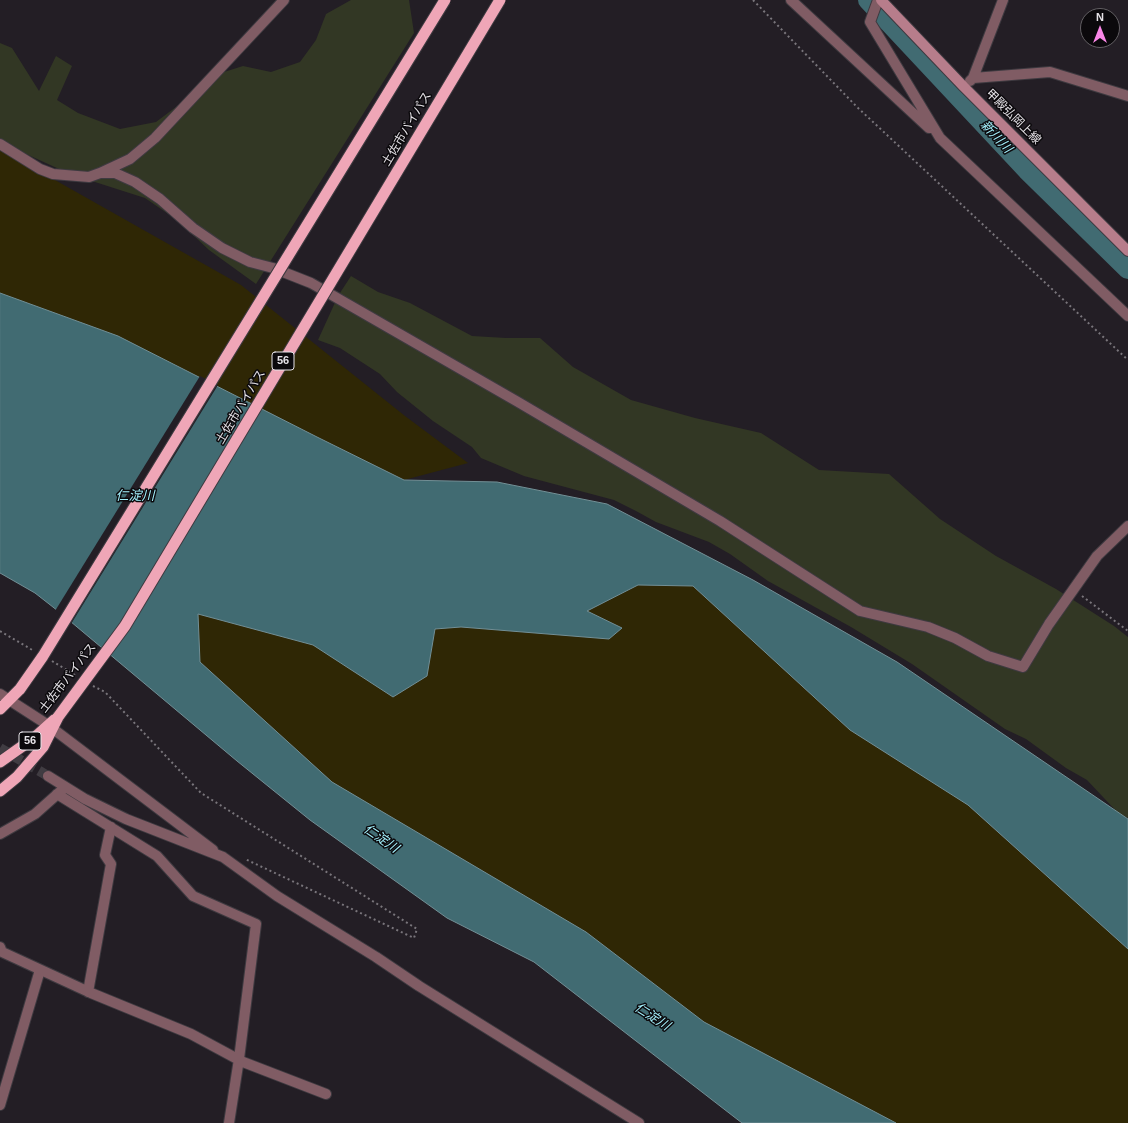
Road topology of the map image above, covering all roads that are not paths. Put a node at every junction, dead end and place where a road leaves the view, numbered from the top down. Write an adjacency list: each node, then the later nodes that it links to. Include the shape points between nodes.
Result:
1 (284, 0): 12 (street, via 155,138 130,158)
2 (446, 0): 16 (highway, bridge, via 44,656 20,689)
3 (500, 0): 18 (highway, 土佐市バイパス / 56, bridge, via 125,626)
4 (791, 0): 10 (street)
5 (880, 0): 8 (main road, 甲殿弘岡上線); 10 (street, via 870,22)
6 (1003, 0): 7 (street)
7 (973, 78): 8 (street); 9 (street, via 1050,72)
8 (964, 87): 13 (main road, 甲殿弘岡上線)
9 (1128, 96)
10 (939, 136): 14 (street)
11 (0, 144): 12 (street, via 40,169 53,174 89,177)
12 (100, 173): 15 (street, via 115,173 135,182 222,248 250,262 311,283 498,390 720,521 860,612 928,627 956,638 988,656 1024,667 1049,624 1097,556)
13 (1128, 250)
14 (1128, 316)
15 (1128, 526)
16 (5, 697): 17 (highway); 18 (street)
17 (0, 709)
18 (50, 727): 19 (highway, 土佐市バイパス / 56); 22 (highway, via 43,747 17,777); 26 (street)
19 (0, 762)
20 (48, 776): 21 (street)
21 (66, 787): 23 (street); 26 (street, via 126,819)
22 (0, 791)
23 (57, 794): 24 (street); 25 (street, via 35,814)
24 (111, 828): 29 (street, via 105,855 111,864); 30 (street, via 156,856 193,896 256,924)
25 (0, 834)
26 (226, 859): 34 (street, via 277,896)
27 (0, 947): 28 (street, via 2,952)
28 (40, 970): 29 (street); 32 (street)
29 (88, 992): 30 (street, via 191,1034)
30 (239, 1059): 31 (street); 33 (street)
31 (326, 1094)
32 (0, 1105)
33 (229, 1123)
34 (639, 1123)

